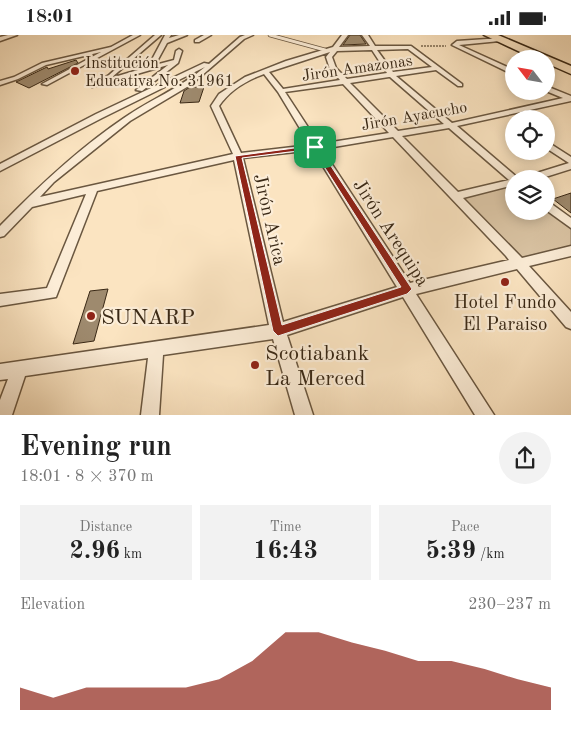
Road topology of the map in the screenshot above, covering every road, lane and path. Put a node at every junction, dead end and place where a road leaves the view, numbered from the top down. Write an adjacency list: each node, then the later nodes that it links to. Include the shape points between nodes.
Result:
1 (14, 35): 12 (street)
2 (137, 35): 18 (street)
3 (158, 35): 26 (street, via 111,76 94,86)
4 (168, 35): 14 (street)
5 (184, 35): 14 (street)
6 (208, 35): 13 (street)
7 (250, 35): 22 (street)
8 (270, 35): 19 (lane)
9 (344, 35): 19 (street)
10 (365, 35): 16 (street)
11 (495, 37): 15 (street); 20 (highway)
12 (0, 39)
13 (198, 41)
14 (163, 42): 26 (street)
15 (455, 45): 17 (path); 27 (street)
16 (373, 47): 17 (street, Jirón Arica); 19 (street, Jirón Arica); 30 (street)
17 (409, 47): 25 (street)
18 (110, 48): 31 (street, via 44,64); 33 (street)
19 (329, 49): 29 (street, Jirón Arica); 32 (street, via 333,69)
20 (525, 50)
21 (179, 51): 23 (street)
22 (223, 56): 38 (street); 54 (street, via 190,83 127,119 51,180)
23 (175, 61): 26 (street); 38 (street, via 166,72)
24 (555, 63): 28 (highway)
25 (436, 68): 30 (street, Jirón Amazonas); 34 (street)
26 (150, 69)
27 (505, 69)
28 (571, 70)
29 (265, 71): 35 (street, Jirón Arequipa); 45 (street, Jirón Arica, via 247,78 222,96 215,106)
30 (392, 76): 32 (street, Jirón Amazonas); 41 (street)
31 (0, 83)
32 (344, 83): 35 (street, Jirón Amazonas); 42 (street)
33 (45, 84)
34 (460, 85)
35 (281, 91): 43 (street, Jirón Arequipa)
36 (555, 92): 37 (street)
37 (570, 99): 39 (street, Jirón Ayacucho)
38 (110, 111): 48 (street)
39 (501, 113): 40 (street); 41 (street, Jirón Ayacucho)
40 (505, 116)
41 (452, 125): 42 (street, Jirón Ayacucho); 50 (street)
42 (395, 134): 43 (street, Jirón Ayacucho); 53 (street)
43 (315, 147): 45 (street, Jirón Ayacucho); 60 (street, Jirón Arequipa)
44 (555, 150): 46 (street)
45 (238, 156): 52 (street, Jirón Ayacucho); 63 (street, Jirón Arica)
46 (571, 161)
47 (571, 166): 49 (street)
48 (0, 168)
49 (555, 171)
50 (505, 173)
51 (505, 183): 53 (street)
52 (93, 189): 54 (street, Jirón Ayacucho); 61 (street, via 51,293)
53 (454, 196): 59 (street)
54 (27, 204): 57 (street)
55 (555, 211): 56 (street)
56 (571, 224)
57 (0, 233)
58 (571, 251): 59 (street)
59 (519, 264): 60 (street); 62 (street)
60 (407, 289): 63 (street); 70 (street, Jirón Arequipa)
61 (0, 300)
62 (571, 322)
63 (278, 331): 64 (street); 69 (street, Jirón Arica)
64 (156, 349): 65 (street); 68 (street)
65 (20, 369): 66 (street); 67 (street)
66 (0, 372)
67 (3, 415)
68 (150, 415)
69 (304, 415)
70 (485, 415)

